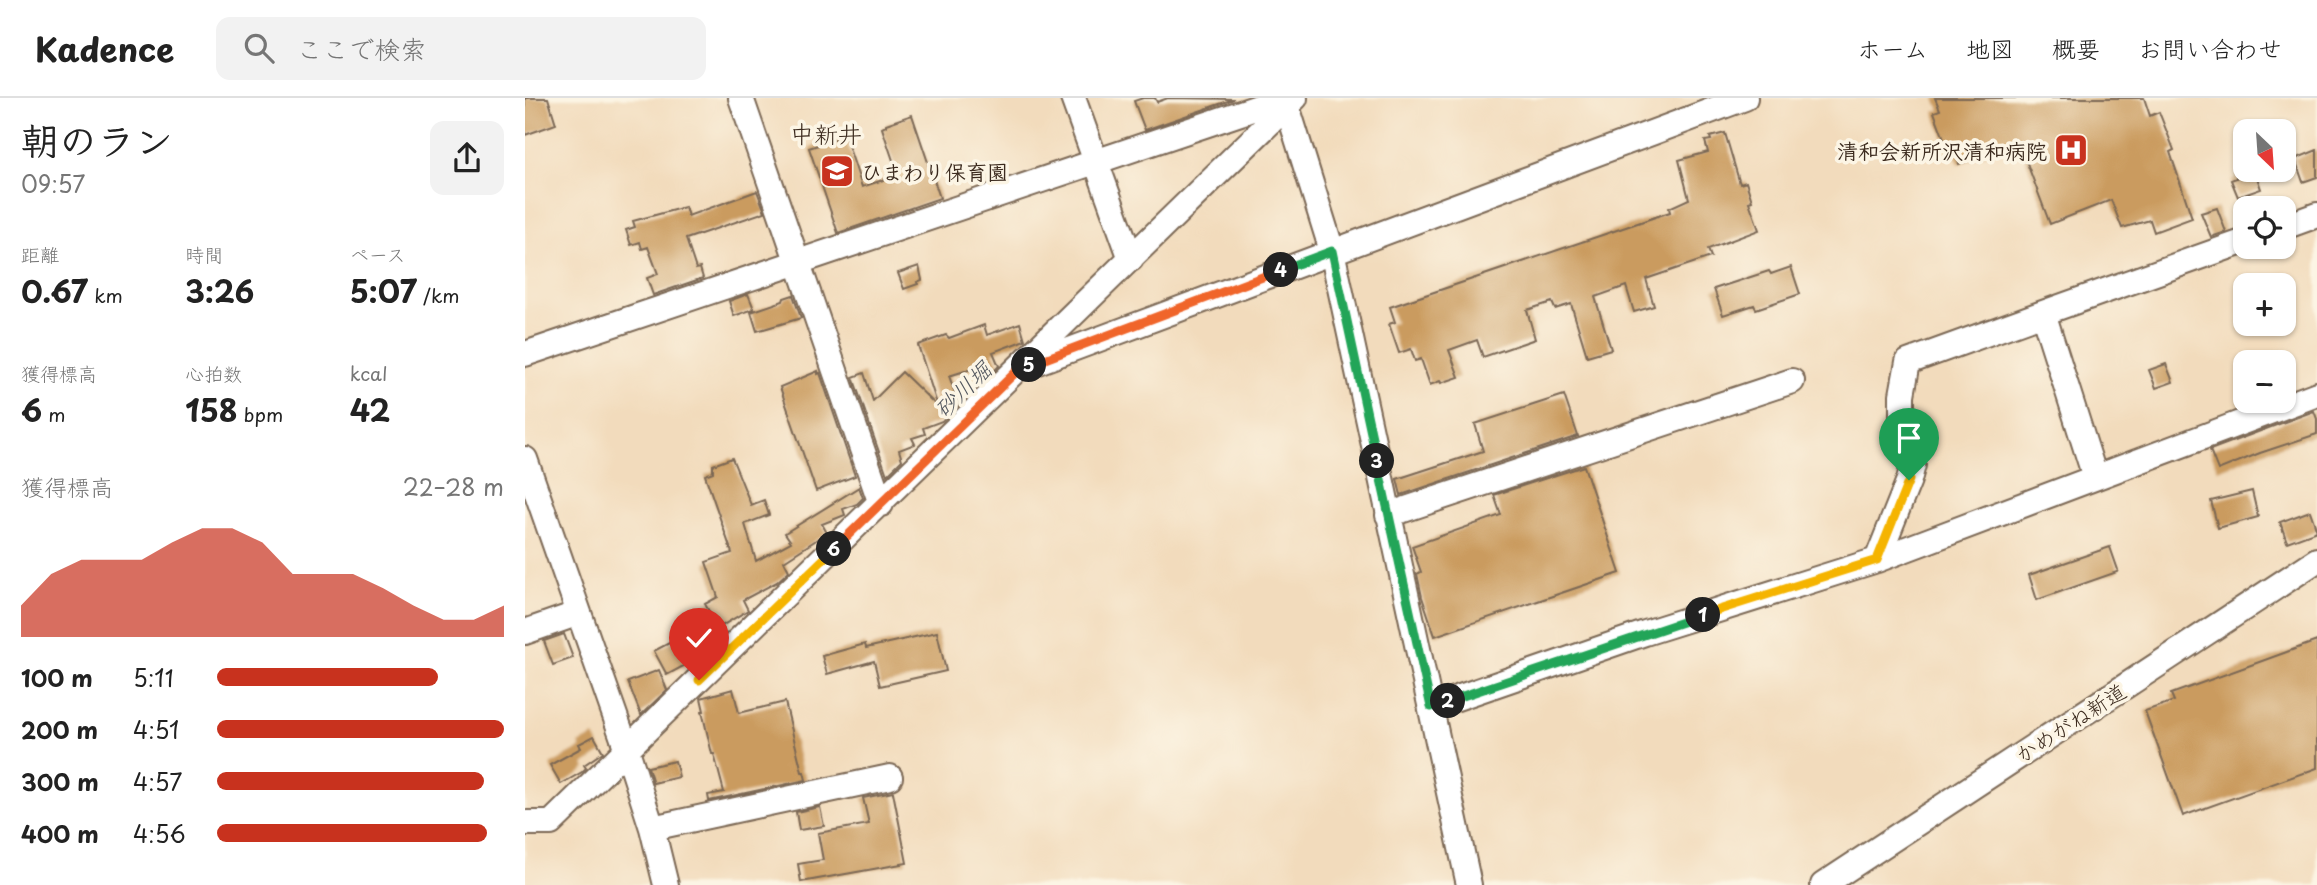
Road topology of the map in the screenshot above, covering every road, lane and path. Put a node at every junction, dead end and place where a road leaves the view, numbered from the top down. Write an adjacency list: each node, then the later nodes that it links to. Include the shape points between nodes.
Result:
1 (741, 98): 11 (street)
2 (1073, 98): 5 (street)
3 (1745, 98): 9 (street)
4 (1291, 102): 5 (street, via 1279,100); 9 (street); 10 (street)
5 (1094, 162): 10 (street); 11 (street)
6 (2317, 215): 7 (street)
7 (2296, 223)
8 (2233, 245): 12 (street)
9 (1332, 251): 14 (street); 20 (street)
10 (1131, 259): 14 (street)
11 (796, 262): 13 (street); 19 (street)
12 (2043, 313): 18 (street); 21 (street, via 1908,362 1902,417 1913,465)
13 (525, 354)
14 (1019, 369): 19 (street)
15 (1793, 381): 20 (street)
16 (2317, 394): 18 (street)
17 (525, 459): 23 (street)
18 (2095, 477): 21 (street)
19 (881, 503): 26 (street)
20 (1388, 515): 25 (street)
21 (1877, 560): 25 (street)
22 (2317, 560): 32 (street, かめがね新道)
23 (579, 613): 24 (street); 26 (street)
24 (525, 632)
25 (1431, 707): 31 (street)
26 (627, 750): 28 (street, via 551,823); 29 (street)
27 (890, 777): 29 (street)
28 (525, 823)
29 (652, 828): 30 (street)
30 (666, 885)
31 (1469, 885)
32 (1823, 885)

